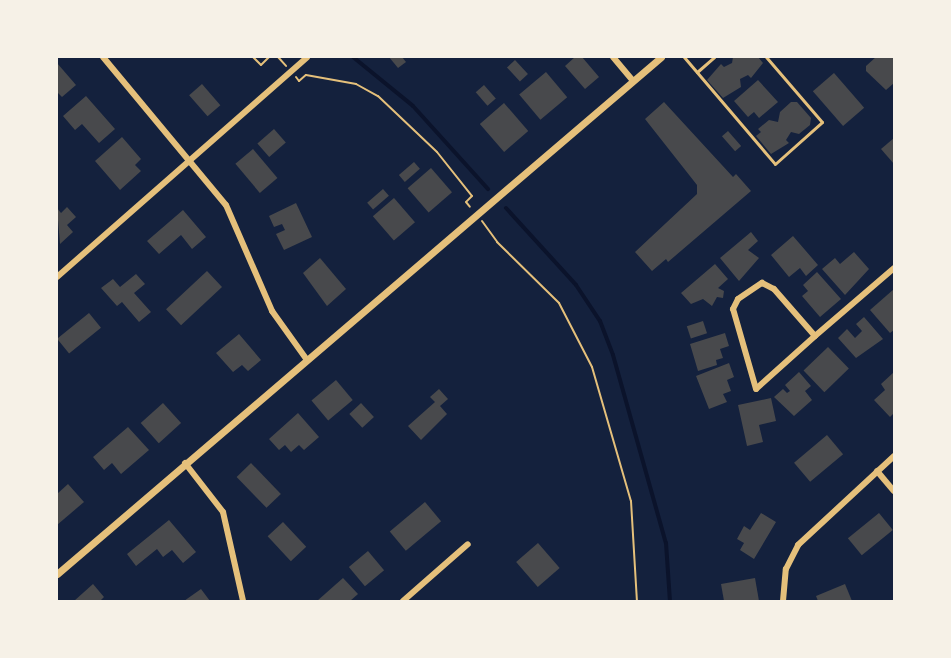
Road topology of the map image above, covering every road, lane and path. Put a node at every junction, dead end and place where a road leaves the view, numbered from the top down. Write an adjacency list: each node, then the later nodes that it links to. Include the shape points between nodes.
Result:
1 (103, 57): 15 (street)
2 (253, 57): 3 (path, via 261,65)
3 (269, 57)
4 (278, 57): 11 (path)
5 (307, 57): 15 (street)
6 (613, 57): 14 (street)
7 (661, 57): 14 (street)
8 (684, 57): 12 (lane)
9 (714, 57): 12 (lane)
10 (766, 57): 12 (lane, via 822,122 775,164)
11 (284, 64)
12 (697, 72)
13 (297, 78): 16 (path, via 299,81 306,75 347,82 378,96 437,152 472,196 466,202)
14 (633, 81): 21 (street)
15 (192, 162): 19 (street); 21 (street, via 226,205 272,311)
16 (470, 206)
17 (483, 222): 30 (path, via 567,314 599,384 631,501)
18 (894, 268): 20 (street)
19 (57, 277)
20 (816, 336): 20 (street, via 767,284 755,285 734,304 756,389)
21 (307, 360): 23 (street)
22 (894, 456): 24 (street)
23 (185, 463): 27 (street); 28 (street, via 223,513)
24 (877, 471): 25 (street); 31 (street, via 798,545 786,569)
25 (894, 491)
26 (468, 544): 29 (street)
27 (57, 574)
28 (243, 601)
29 (403, 601)
30 (637, 601)
31 (783, 601)

